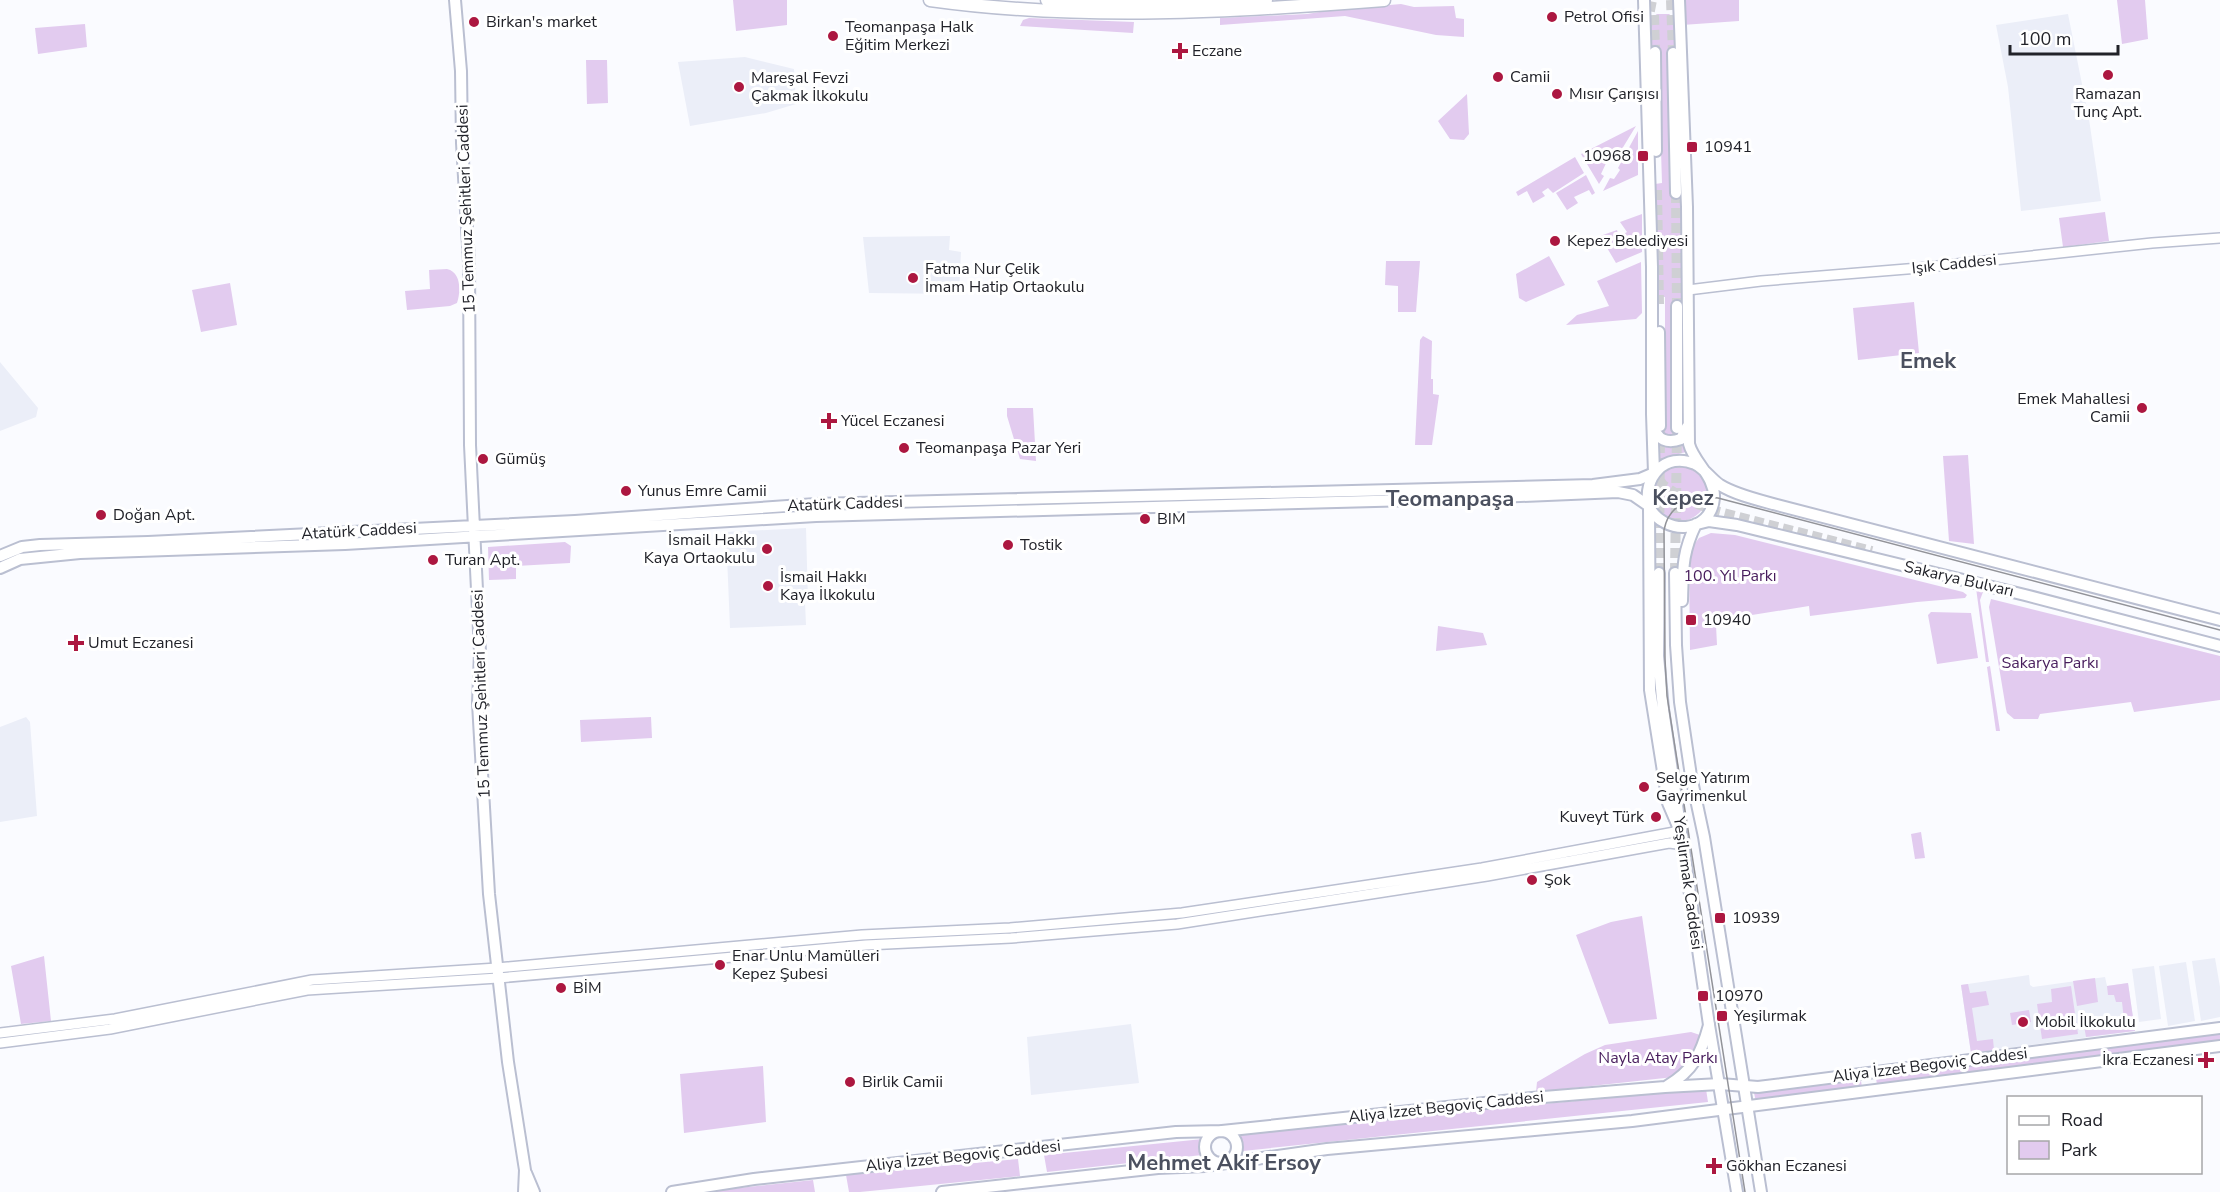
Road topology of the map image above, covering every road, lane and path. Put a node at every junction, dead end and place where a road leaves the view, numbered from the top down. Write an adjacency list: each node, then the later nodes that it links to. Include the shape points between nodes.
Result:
1 (454, 0): 30 (main road, 15 Temmuz Şehitleri Caddesi, via 469,262 468,387)
2 (930, 0): 12 (highway, via 1014,9 1139,13)
3 (1047, 0): 4 (highway)
4 (1266, 0)
5 (1302, 0): 12 (highway)
6 (1324, 0): 11 (highway)
7 (1384, 0): 11 (highway)
8 (1637, 0): 13 (main road)
9 (1644, 0): 13 (main road)
10 (1681, 2): 19 (main road)
11 (1341, 3): 12 (highway)
12 (1280, 8)
13 (1645, 26): 22 (main road)
14 (1655, 52): 16 (main road)
15 (1673, 53): 17 (main road)
16 (1657, 190)
17 (1676, 193)
18 (2220, 238): 19 (street, Işık Caddesi)
19 (1688, 290): 23 (main road)
20 (1659, 304): 24 (main road)
21 (1677, 306): 25 (main road)
22 (1652, 414): 23 (main road, via 1655,432 1662,440 1681,439); 27 (main road)
23 (1688, 423): 26 (main road, via 1691,453)
24 (1660, 426)
25 (1677, 428)
26 (1704, 471): 27 (main road, via 1680,461); 29 (main road, via 1713,487 1713,502); 37 (main road, Sakarya Bulvarı, via 1720,485 1777,505)
27 (1654, 473): 28 (main road, via 1647,489); 30 (main road, Atatürk Caddesi, via 1640,479 1593,485 816,504)
28 (1649, 506): 29 (main road, via 1658,520 1670,526); 30 (main road, Atatürk Caddesi, via 1632,495 1618,492 816,516); 39 (main road, via 1650,690 1668,803)
29 (1696, 524): 36 (main road, Sakarya Bulvarı, via 1721,522); 40 (main road, via 1683,561 1683,653)
30 (476, 531): 32 (main road, Atatürk Caddesi, via 40,545); 33 (main road, Atatürk Caddesi, via 345,544 48,555); 42 (main road, 15 Temmuz Şehitleri Caddesi, via 478,703 489,894)
31 (1872, 551): 36 (main road, via 1997,583)
32 (0, 556)
33 (0, 567)
34 (1659, 573): 39 (main road, Yeşilırmak Caddesi, via 1660,685)
35 (1675, 573): 40 (main road, via 1680,702)
36 (2025, 595): 38 (main road, Sakarya Bulvarı)
37 (2220, 620)
38 (2220, 646)
39 (1680, 831): 41 (main road, Yeşilırmak Caddesi); 42 (street, via 1482,867 1182,913 1010,928 862,935)
40 (1704, 837): 50 (main road)
41 (1684, 850): 42 (street, via 1669,843 1177,924); 43 (main road, Yeşilırmak Caddesi)
42 (498, 973): 45 (street, via 312,980 115,1019); 46 (street, via 307,990 110,1029); 55 (main road, 15 Temmuz Şehitleri Caddesi)
43 (1709, 1025): 48 (main road, Yeşilırmak Caddesi); 49 (main road, via 1703,1048 1692,1065)
44 (2220, 1028): 50 (main road, Aliya İzzet Begoviç Caddesi)
45 (0, 1033)
46 (0, 1043)
47 (2220, 1046): 51 (main road, Aliya İzzet Begoviç Caddesi)
48 (1720, 1084): 49 (main road, Aliya İzzet Begoviç Caddesi); 50 (main road, Aliya İzzet Begoviç Caddesi); 52 (main road, Yeşilırmak Caddesi)
49 (1665, 1087): 53 (main road, Aliya İzzet Begoviç Caddesi)
50 (1744, 1087): 51 (main road)
51 (1748, 1106): 52 (main road, Aliya İzzet Begoviç Caddesi); 61 (main road)
52 (1724, 1109): 54 (main road, Aliya İzzet Begoviç Caddesi, via 1328,1149); 60 (main road, Yeşilırmak Caddesi)
53 (1222, 1131): 54 (main road, via 1235,1139 1238,1149 1233,1159); 54 (main road, via 1208,1138 1205,1148 1209,1158); 58 (main road, Aliya İzzet Begoviç Caddesi, via 1176,1132)
54 (1223, 1164): 59 (main road, Aliya İzzet Begoviç Caddesi)
55 (525, 1170): 56 (main road); 57 (main road)
56 (524, 1192)
57 (534, 1192)
58 (672, 1192)
59 (942, 1192)
60 (1737, 1192)
61 (1761, 1192)

